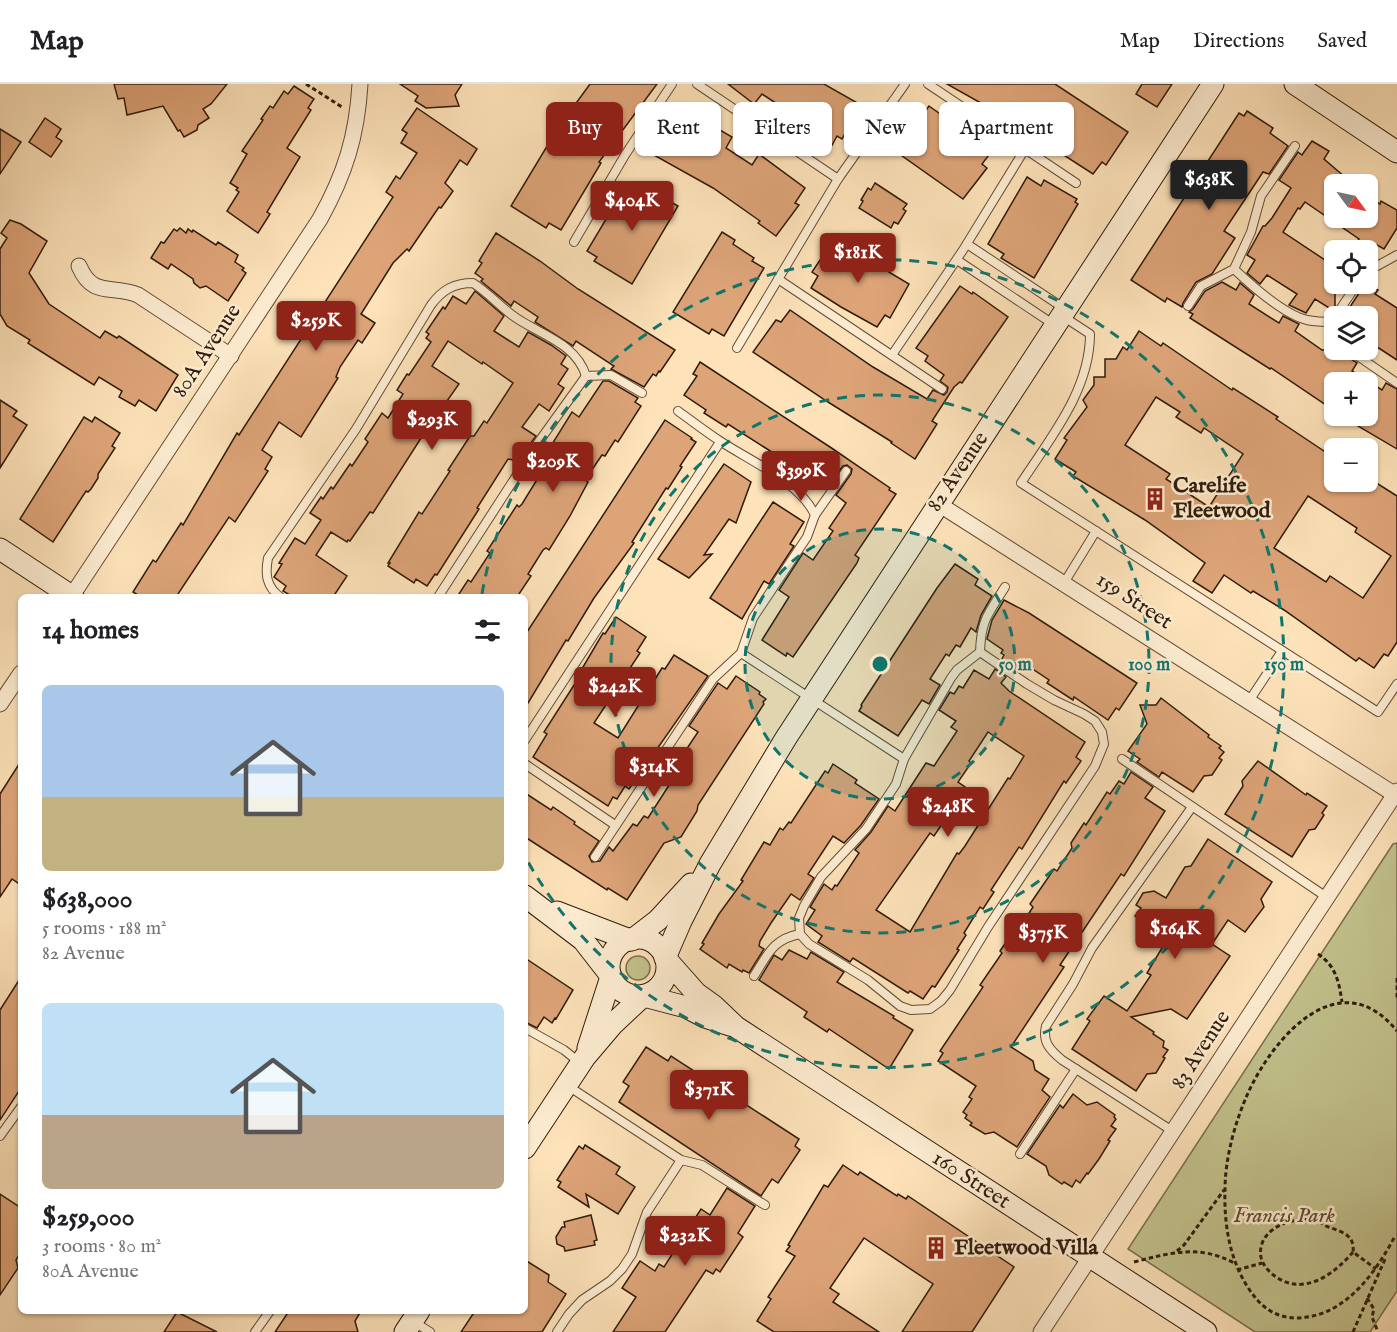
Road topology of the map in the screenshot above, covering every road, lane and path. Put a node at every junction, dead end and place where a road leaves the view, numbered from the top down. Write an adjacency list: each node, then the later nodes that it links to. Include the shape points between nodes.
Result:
1 (306, 84): 10 (path)
2 (360, 84): 30 (street, 80A Avenue, via 354,136 334,195)
3 (672, 84): 17 (lane)
4 (697, 84): 15 (lane)
5 (905, 84): 15 (lane)
6 (928, 84): 9 (lane)
7 (1213, 84): 26 (street, 82 Avenue)
8 (1295, 84): 12 (street)
9 (955, 102)
10 (345, 108)
11 (1295, 146): 23 (lane, via 1261,196 1251,232)
12 (1397, 152)
13 (1021, 156): 18 (lane)
14 (1036, 156): 16 (lane)
15 (838, 179): 24 (lane)
16 (1076, 183)
17 (574, 242)
18 (967, 244): 20 (lane); 26 (lane)
19 (1397, 255): 21 (lane)
20 (957, 260): 26 (lane); 29 (lane)
21 (1378, 265)
22 (79, 266): 30 (street, via 85,279 96,287 138,295)
23 (1234, 269): 25 (lane, via 1202,286); 27 (lane, via 1296,316)
24 (778, 279): 28 (lane); 29 (lane)
25 (1188, 306)
26 (1062, 317): 39 (street, 82 Avenue); 41 (lane, via 1090,334 1090,355 1069,409 1022,483)
27 (1324, 321)
28 (737, 348)
29 (892, 355): 34 (lane)
30 (231, 356): 46 (street, 80A Avenue)
31 (1364, 360): 33 (lane)
32 (586, 376): 35 (lane, via 611,375); 47 (lane, via 583,364 570,350 515,317 472,283 448,288 438,295 356,429 268,558 268,582); 48 (lane)
33 (1397, 383)
34 (942, 389)
35 (642, 393)
36 (678, 411): 37 (lane)
37 (720, 442): 40 (lane, via 803,496); 57 (lane)
38 (846, 471): 40 (lane)
39 (938, 503): 43 (street, 159 Street); 54 (street, 82 Avenue)
40 (815, 515): 51 (lane, via 807,537 753,618)
41 (1096, 531): 43 (lane); 49 (lane)
42 (0, 549): 45 (street)
43 (1064, 583): 55 (street, 159 Street)
44 (1005, 587): 50 (lane, via 983,622)
45 (68, 594)
46 (74, 594)
47 (276, 594)
48 (440, 594)
49 (1282, 651): 53 (lane, via 1378,712); 55 (lane)
50 (980, 652): 58 (lane, via 957,670); 68 (lane, via 1095,722 1104,744 1095,766 950,990 930,1009 911,1011 900,1006)
51 (741, 653): 54 (lane); 63 (lane, via 713,679)
52 (18, 678): 56 (street)
53 (1397, 684)
54 (811, 699): 58 (lane); 65 (street, 82 Avenue)
55 (1249, 701): 61 (street, 159 Street)
56 (0, 705)
57 (528, 735)
58 (904, 759): 68 (lane, via 896,784 866,829 830,864 811,891 799,918)
59 (1122, 759): 62 (lane)
60 (528, 766): 63 (lane)
61 (1396, 794): 66 (street, 83 Avenue)
62 (1192, 807): 66 (lane); 82 (lane, via 1092,948 1046,1026 1049,1049)
63 (615, 825): 64 (lane)
64 (595, 857)
65 (710, 864): 69 (street, 82 Avenue, via 658,920); 71 (street, 82 Avenue)
66 (1328, 898): 85 (street, 83 Avenue)
67 (532, 901): 69 (street); 73 (street, via 583,940)
68 (800, 934): 72 (lane, via 786,936 774,945)
69 (631, 940): 71 (street, via 648,940); 73 (street, via 622,944 611,958)
70 (1318, 954): 77 (path, via 1335,972)
71 (666, 958): 75 (street, via 665,978); 78 (street, 160 Street, via 696,993)
72 (754, 976)
73 (611, 977): 75 (street, via 620,990); 81 (street)
74 (1397, 978): 76 (path)
75 (644, 996): 78 (street, 160 Street); 81 (street)
76 (1397, 999)
77 (1342, 1002): 80 (path, via 1373,1009); 90 (path, via 1302,1020 1264,1064 1237,1125)
78 (736, 1027): 96 (street, 160 Street)
79 (528, 1030): 81 (lane)
80 (1397, 1031)
81 (583, 1060): 83 (street)
82 (1076, 1069): 85 (lane); 88 (lane)
83 (566, 1085): 87 (street); 89 (lane)
84 (18, 1111): 86 (lane)
85 (1174, 1132): 96 (street, 83 Avenue)
86 (0, 1136)
87 (528, 1143)
88 (1020, 1154)
89 (681, 1160): 91 (lane, via 702,1165); 105 (lane, via 647,1212 632,1254 622,1269 582,1300)
90 (1225, 1188): 94 (path); 98 (path)
91 (765, 1205)
92 (1397, 1230): 93 (path)
93 (1394, 1238): 100 (path); 102 (path)
94 (1176, 1251): 97 (path); 98 (path, via 1206,1253)
95 (1353, 1252): 99 (path, via 1332,1272 1300,1286 1278,1279); 99 (path, via 1348,1236 1311,1219 1281,1226 1263,1236); 100 (path)
96 (1090, 1258): 106 (street, 83 Avenue); 107 (street, 160 Street)
97 (1130, 1263)
98 (1234, 1263): 101 (path)
99 (1262, 1263): 101 (path)
100 (1376, 1269): 101 (path, via 1338,1305 1297,1318 1268,1311)
101 (1238, 1270)
102 (1367, 1298): 108 (path); 109 (path, via 1374,1309 1372,1317)
103 (268, 1314): 104 (lane)
104 (255, 1332)
105 (557, 1332)
106 (1041, 1332)
107 (1206, 1332)
108 (1353, 1332)
109 (1378, 1332)

